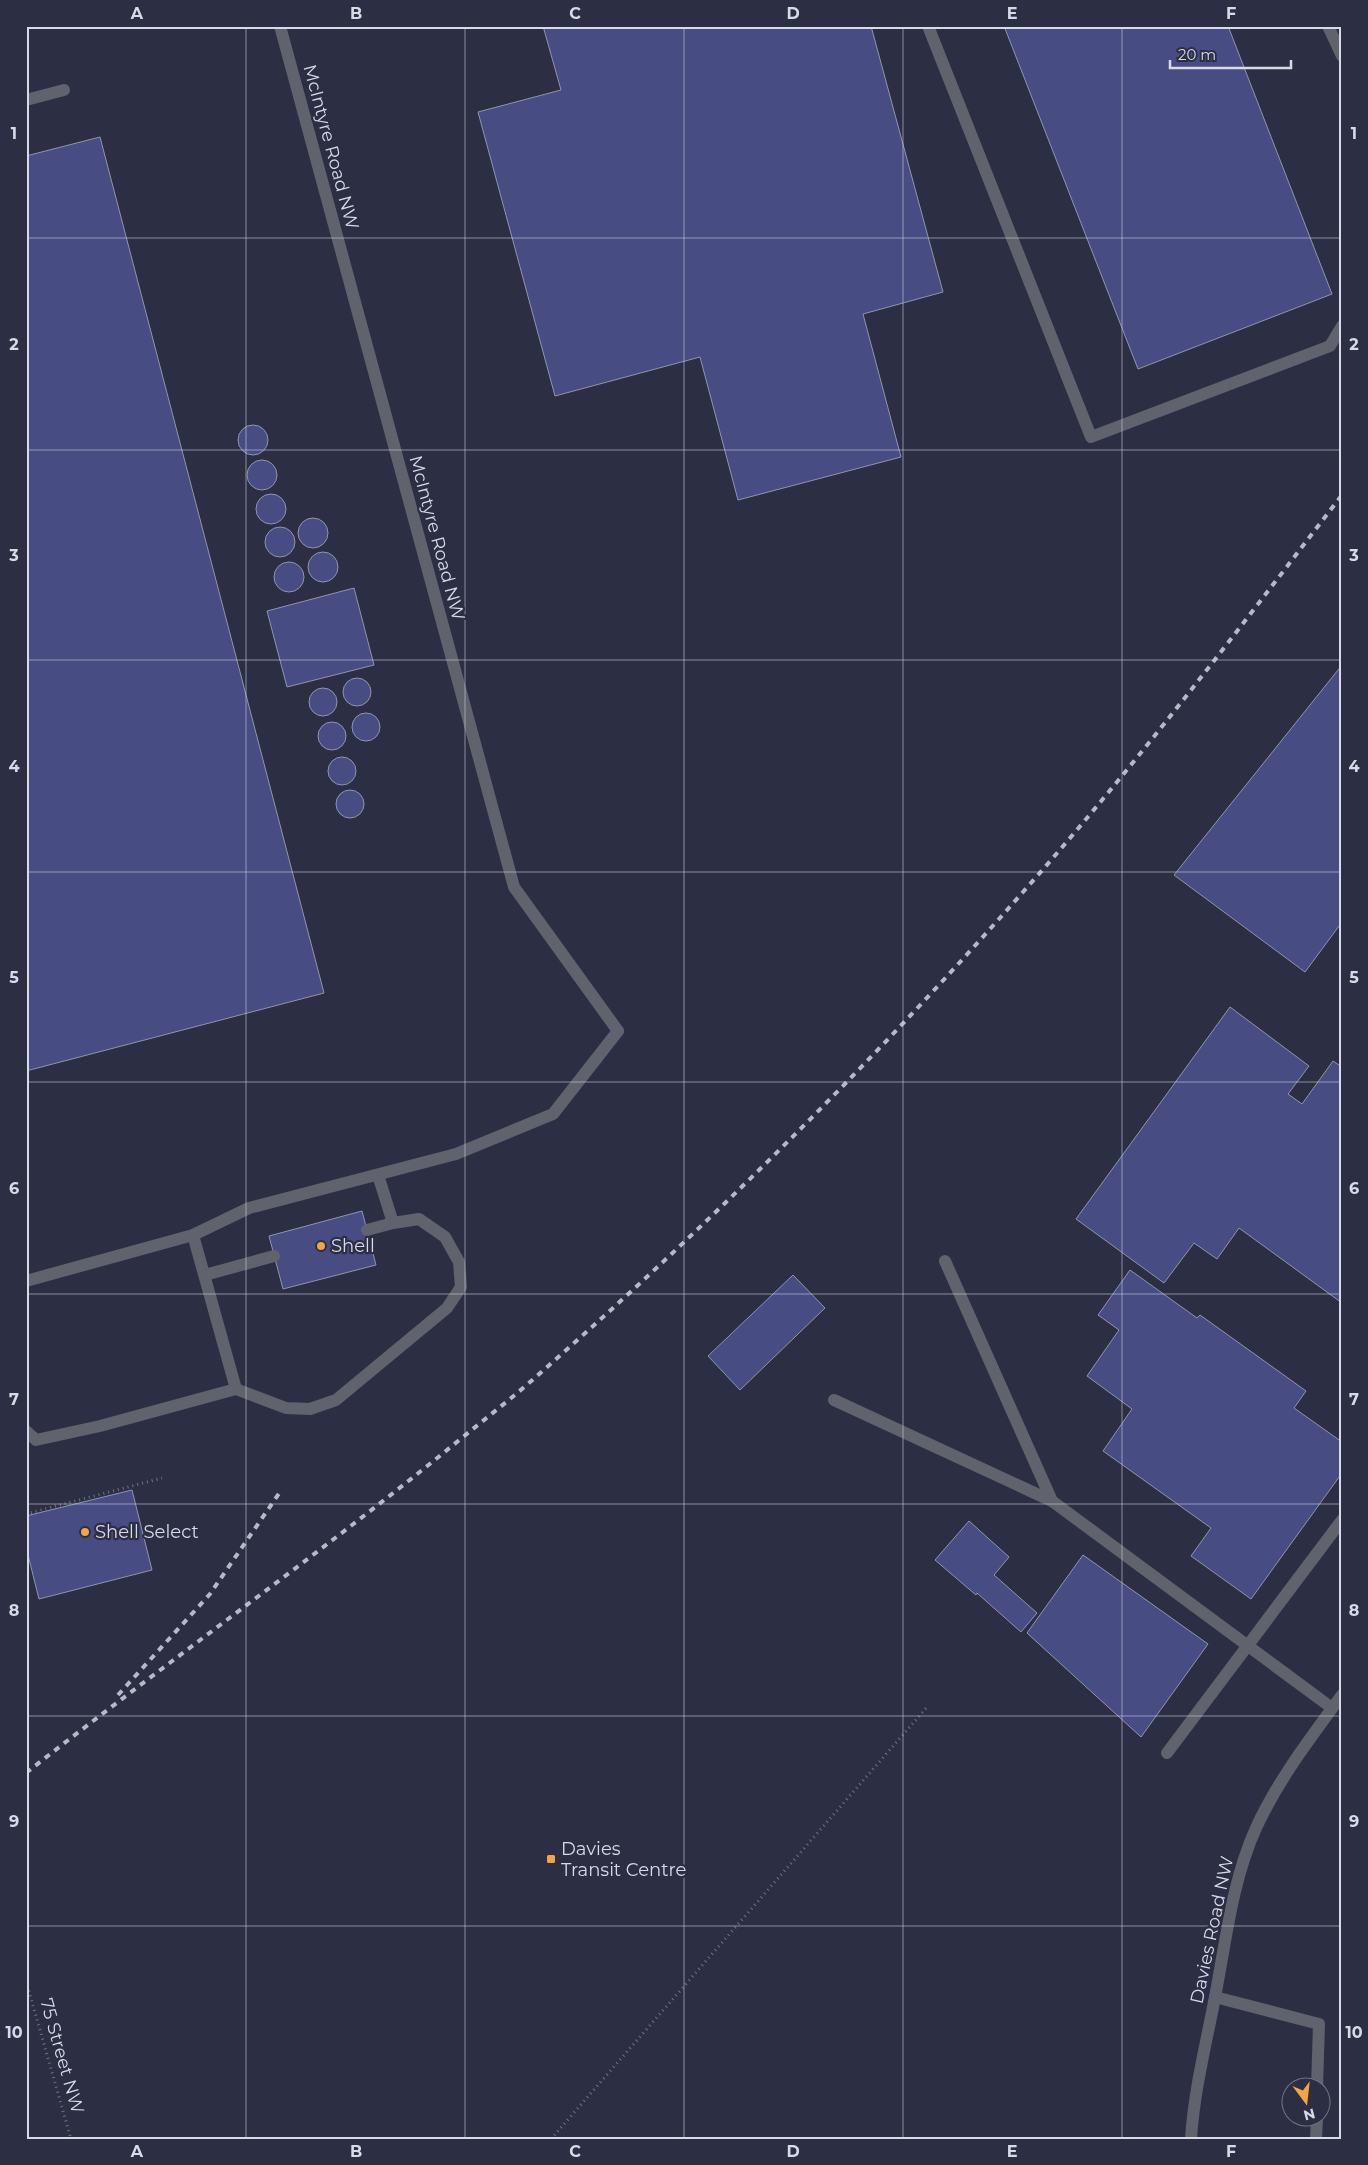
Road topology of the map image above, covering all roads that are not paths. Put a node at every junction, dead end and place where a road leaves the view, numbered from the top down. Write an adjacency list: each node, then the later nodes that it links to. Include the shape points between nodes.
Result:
1 (280, 26): 8 (street, McIntyre Road NW, via 514,887 618,1031 554,1114 456,1154)
2 (928, 26): 7 (street, via 1091,437 1330,346)
3 (1328, 26): 4 (street)
4 (1342, 56)
5 (64, 90): 6 (street)
6 (26, 100)
7 (1342, 326)
8 (378, 1175): 9 (street); 11 (street, via 249,1208)
9 (393, 1223): 10 (street); 16 (street, via 419,1220 445,1237 459,1262 461,1287 447,1308 336,1400 310,1408 286,1408)
10 (367, 1230)
11 (194, 1235): 14 (street); 15 (street)
12 (274, 1256): 14 (street)
13 (945, 1261): 19 (street)
14 (205, 1275): 16 (street)
15 (26, 1281)
16 (236, 1389): 18 (street, via 109,1424 36,1440)
17 (834, 1400): 19 (street)
18 (26, 1432)
19 (1052, 1501): 21 (street)
20 (1342, 1520): 21 (street)
21 (1248, 1646): 23 (street); 24 (street)
22 (1342, 1695): 23 (street, Davies Road NW)
23 (1332, 1708): 25 (street, Davies Road NW, via 1270,1801 1256,1829 1241,1869)
24 (1167, 1753)
25 (1215, 1997): 26 (street, via 1319,2024); 27 (street, Davies Road NW)
26 (1318, 2078)
27 (1191, 2139)

